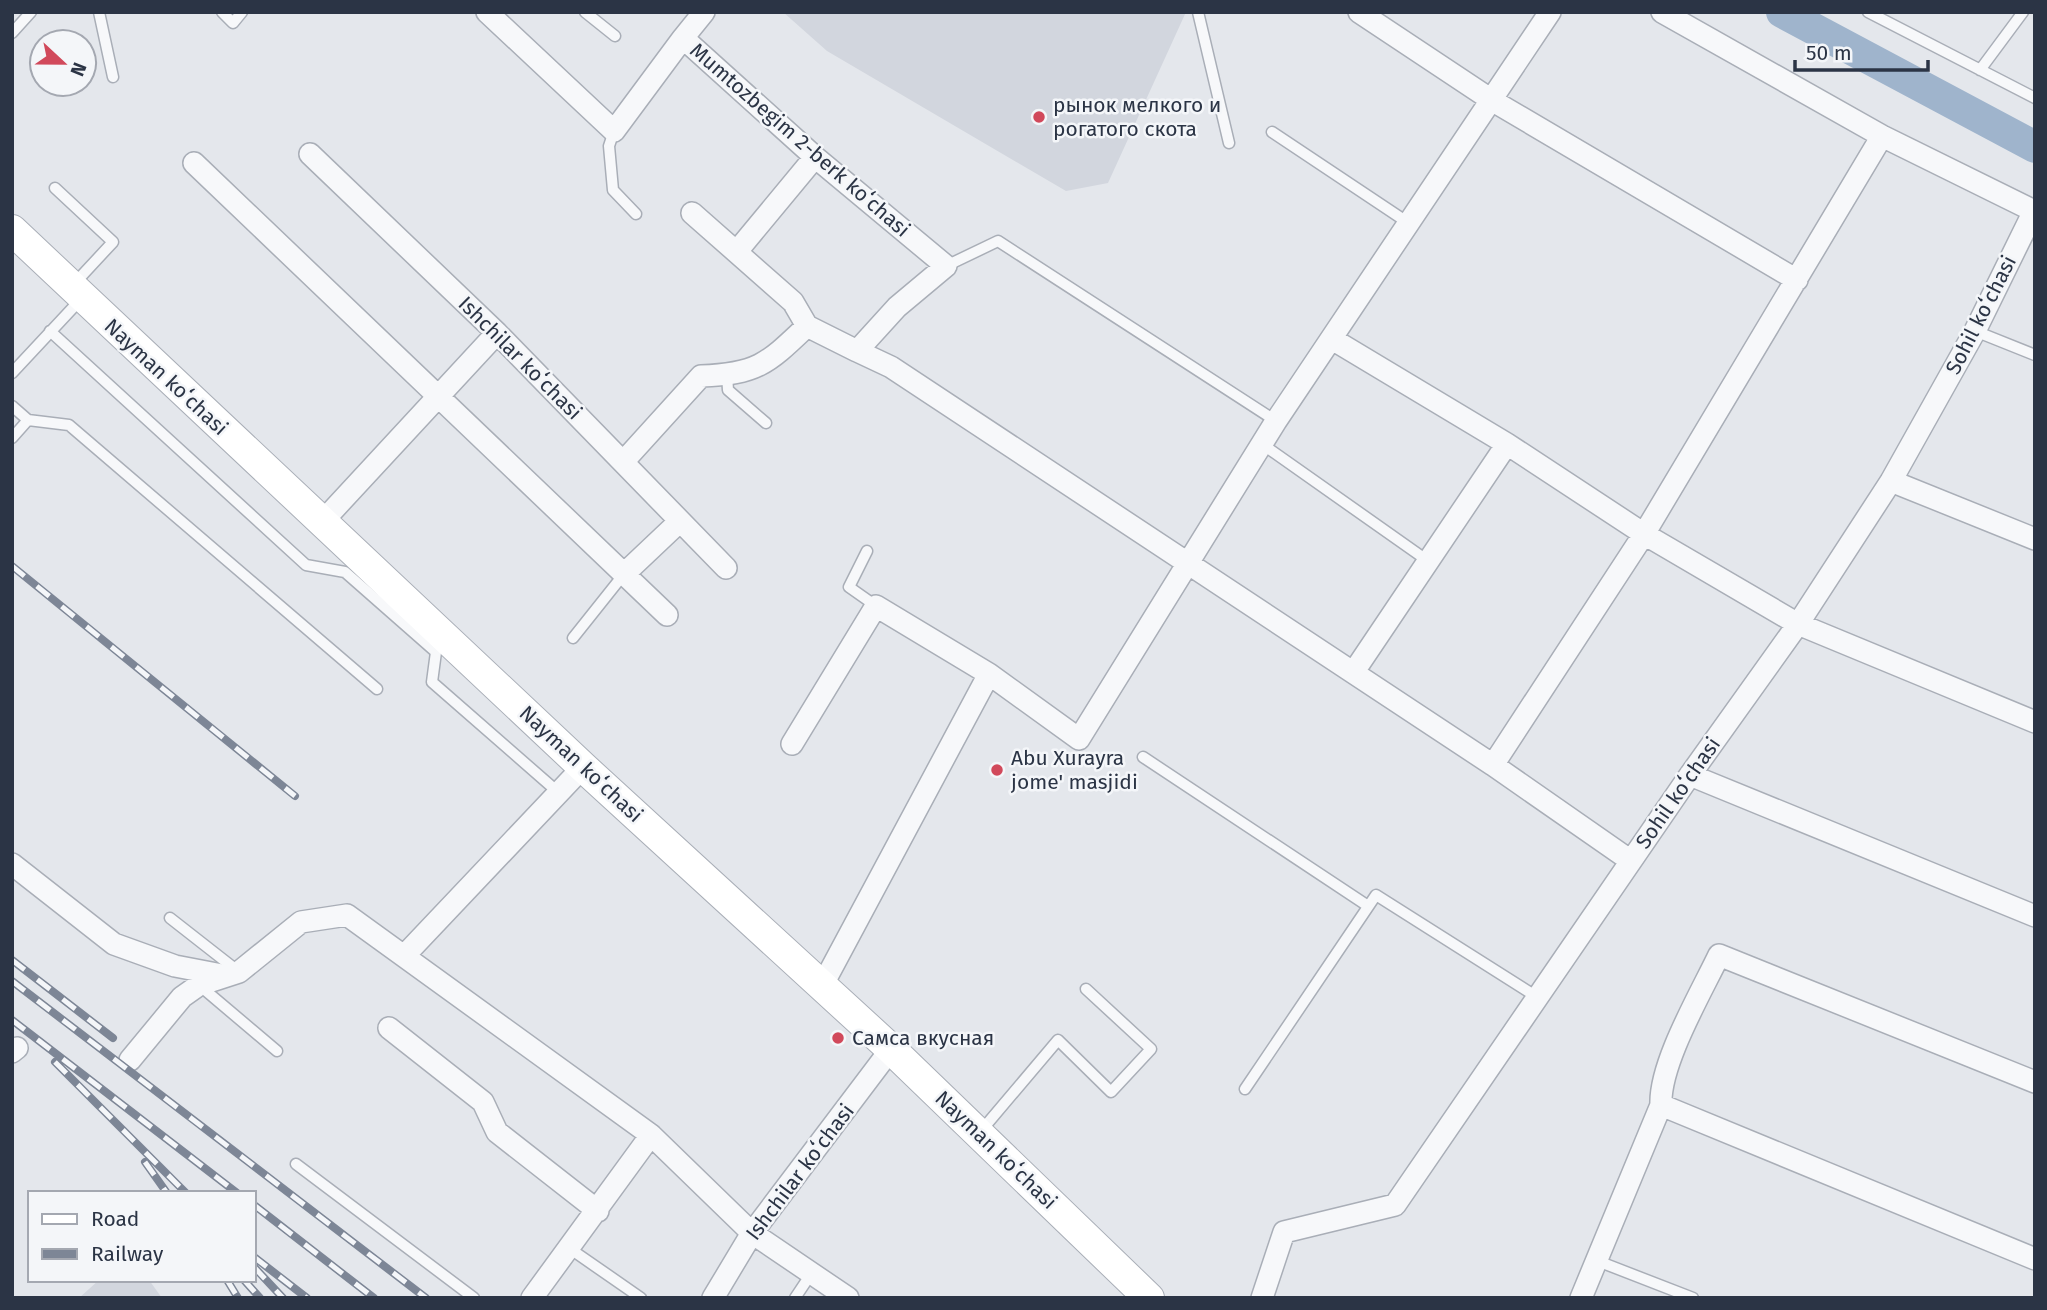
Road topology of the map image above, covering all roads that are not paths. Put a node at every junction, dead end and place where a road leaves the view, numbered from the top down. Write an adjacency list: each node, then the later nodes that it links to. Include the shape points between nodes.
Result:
1 (31, 12): 14 (lane)
2 (99, 12): 18 (lane)
3 (222, 12): 4 (lane, via 233,23)
4 (242, 12)
5 (487, 12): 21 (street)
6 (585, 12): 15 (lane)
7 (704, 12): 16 (street)
8 (1198, 12): 24 (lane)
9 (1359, 12): 20 (street)
10 (1550, 12): 20 (street)
11 (1662, 12): 23 (street)
12 (1868, 12): 17 (lane)
13 (2023, 12): 17 (lane)
14 (12, 33)
15 (615, 36)
16 (683, 38): 21 (street, Mumtozbegim 2-berk koʻchasi); 26 (street, Mumtozbegim 2-berk koʻchasi)
17 (1980, 70): 19 (lane)
18 (113, 77)
19 (2035, 98)
20 (1493, 101): 32 (street); 36 (street)
21 (614, 131): 31 (lane, via 609,146 612,190)
22 (1272, 132): 32 (lane)
23 (1881, 136): 29 (street); 36 (street)
24 (1229, 144)
25 (310, 154): 41 (street, Ishchilar koʻchasi)
26 (815, 157): 34 (street); 35 (street, Mumtozbegim 2-berk koʻchasi)
27 (194, 163): 47 (street)
28 (55, 188): 37 (lane, via 113,242)
29 (2034, 211): 40 (street, Sohil koʻchasi)
30 (692, 213): 34 (street)
31 (636, 214)
32 (1410, 225): 42 (street)
33 (12, 230): 37 (main road, Nayman koʻchasi)
34 (738, 250): 38 (street, via 793,302)
35 (946, 266): 43 (street, via 897,307); 50 (lane, via 998,241)
36 (1797, 280): 59 (street)
37 (76, 293): 39 (lane); 57 (main road, Nayman koʻchasi)
38 (807, 326): 43 (street); 46 (street, via 769,363)
39 (50, 331): 45 (lane); 79 (lane, via 306,565 345,572 436,652 432,682)
40 (1975, 331): 44 (lane); 56 (street, Sohil koʻchasi)
41 (497, 333): 47 (street); 55 (street, Ishchilar koʻchasi)
42 (1332, 339): 50 (street); 54 (street)
43 (857, 351): 63 (street, via 891,367)
44 (2035, 355)
45 (12, 373)
46 (727, 375): 51 (lane, via 728,390); 55 (street, via 701,376)
47 (438, 397): 57 (street); 65 (street)
48 (12, 406): 49 (lane)
49 (29, 420): 52 (lane); 72 (lane, via 69,425)
50 (1276, 421): 53 (street)
51 (766, 423)
52 (12, 438)
53 (1262, 444): 62 (lane); 63 (street)
54 (1507, 444): 59 (street); 62 (street)
55 (623, 461): 58 (street, Ishchilar koʻchasi)
56 (1891, 481): 60 (street); 68 (street, Sohil koʻchasi)
57 (322, 522): 77 (main road, Nayman koʻchasi)
58 (680, 522): 64 (street, Ishchilar koʻchasi); 65 (street)
59 (1644, 534): 68 (street); 76 (street)
60 (2035, 539)
61 (867, 551): 66 (lane, via 849,587)
62 (1428, 561): 70 (street)
63 (1185, 563): 71 (street, via 1079,739); 76 (street)
64 (726, 568)
65 (624, 574): 67 (street); 69 (lane)
66 (876, 606): 71 (street); 74 (street)
67 (667, 615)
68 (1798, 624): 73 (street); 78 (street, Sohil koʻchasi)
69 (573, 638)
70 (1357, 667)
71 (989, 674): 88 (street)
72 (377, 688)
73 (2035, 722)
74 (792, 744)
75 (1143, 757): 82 (lane)
76 (1493, 765): 80 (street)
77 (583, 767): 79 (street); 88 (main road, Nayman koʻchasi)
78 (1690, 775): 80 (street, Sohil koʻchasi); 83 (street)
79 (559, 793): 85 (street)
80 (1631, 861): 90 (street, Sohil koʻchasi)
81 (12, 864): 86 (street, via 114,944 175,966)
82 (1368, 906): 90 (lane, via 1376,895); 96 (lane)
83 (2035, 915)
84 (170, 918): 86 (lane)
85 (404, 956): 86 (street, via 347,915 301,922); 99 (street)
86 (230, 974): 87 (street)
87 (199, 985): 93 (lane); 94 (street, via 182,997)
88 (822, 986): 92 (main road, Nayman koʻchasi)
89 (1086, 989): 98 (lane, via 1151,1049 1111,1093 1058,1040)
90 (1537, 997): 114 (street, Sohil koʻchasi, via 1395,1205 1284,1232)
91 (389, 1028): 101 (street, via 483,1102 497,1132)
92 (891, 1049): 98 (main road, Nayman koʻchasi); 102 (street, Ishchilar koʻchasi)
93 (276, 1051)
94 (130, 1060)
95 (2035, 1082): 97 (street, via 1719,955 1666,1072)
96 (1245, 1089)
97 (1661, 1105): 104 (street); 105 (street)
98 (979, 1133): 113 (main road, Nayman koʻchasi)
99 (651, 1135): 101 (street); 102 (street)
100 (296, 1164): 107 (lane)
101 (598, 1211): 103 (street)
102 (752, 1233): 106 (street); 110 (street, Ishchilar koʻchasi)
103 (569, 1248): 108 (street); 109 (lane)
104 (2035, 1259)
105 (1594, 1260): 115 (street); 116 (lane)
106 (813, 1271): 111 (lane); 112 (street)
107 (474, 1298)
108 (532, 1298)
109 (641, 1298)
110 (713, 1298)
111 (794, 1298)
112 (848, 1298)
113 (1149, 1298)
114 (1262, 1298)
115 (1581, 1298)
116 (1693, 1298)

